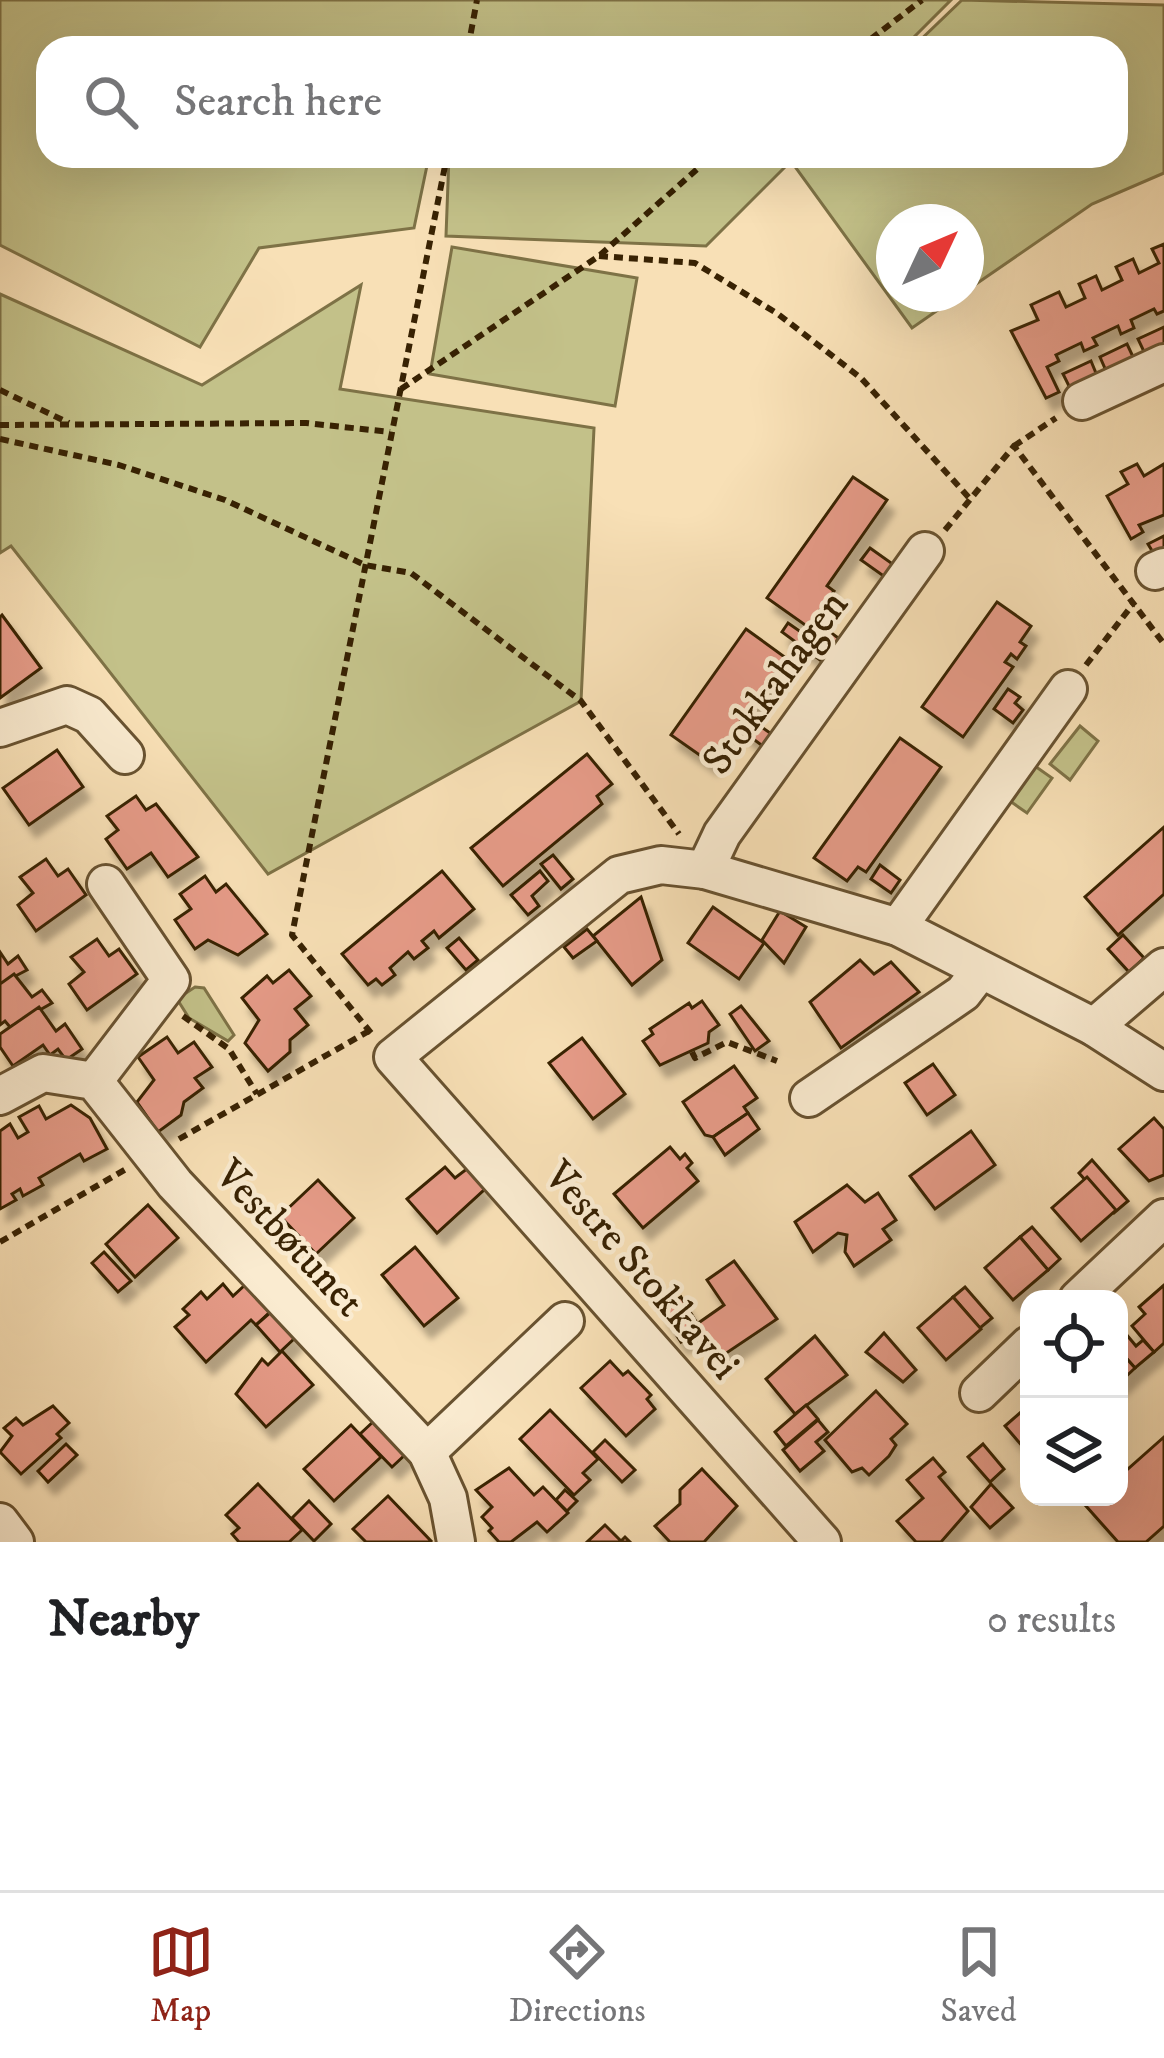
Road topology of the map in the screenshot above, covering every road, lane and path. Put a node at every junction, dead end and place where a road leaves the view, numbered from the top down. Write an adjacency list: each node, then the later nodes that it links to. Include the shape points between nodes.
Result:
1 (477, 0): 3 (path)
2 (922, 0): 4 (path)
3 (470, 36)
4 (875, 36)
5 (445, 168): 9 (path)
6 (698, 168): 7 (path)
7 (599, 256): 9 (path); 17 (path, via 694,263 778,314 861,378)
8 (1164, 363): 11 (street)
9 (401, 389): 14 (path)
10 (0, 390): 12 (path)
11 (1082, 401): 16 (path)
12 (72, 424): 13 (path); 14 (path, via 306,423)
13 (0, 425)
14 (390, 432): 19 (path)
15 (0, 439): 19 (path, via 225,500)
16 (1014, 446): 17 (path); 21 (path)
17 (972, 501): 18 (path)
18 (925, 550): 26 (street, Stokkahagen)
19 (364, 565): 26 (path, via 411,573 581,701); 34 (path, via 292,934)
20 (1160, 569): 21 (path)
21 (1133, 604): 22 (path); 23 (path)
22 (1164, 644)
23 (1068, 689): 28 (street)
24 (0, 728): 25 (street, via 67,705 89,715)
25 (125, 755)
26 (705, 870): 28 (street); 34 (street, via 661,865 619,874)
27 (106, 884): 31 (street, via 171,980)
28 (898, 927): 30 (street)
29 (1164, 967): 32 (street)
30 (980, 971): 32 (street); 40 (street, via 963,993)
31 (166, 986): 37 (street); 38 (path, via 187,1021 230,1049)
32 (1094, 1027): 36 (street)
33 (692, 1052): 35 (path, via 695,1058 727,1042)
34 (393, 1058): 50 (street, Vestre Stokkavei)
35 (777, 1061)
36 (1164, 1072)
37 (94, 1081): 39 (street, via 44,1073); 46 (street, Vestbøtunet, via 175,1184)
38 (257, 1094)
39 (0, 1096)
40 (809, 1098)
41 (1164, 1218): 42 (street)
42 (1088, 1290)
43 (565, 1321): 46 (street)
44 (1020, 1354): 45 (street)
45 (979, 1393)
46 (427, 1452): 49 (street, Vestbøtunet, via 441,1475)
47 (0, 1522): 48 (street)
48 (15, 1542)
49 (456, 1542)
50 (822, 1542)

